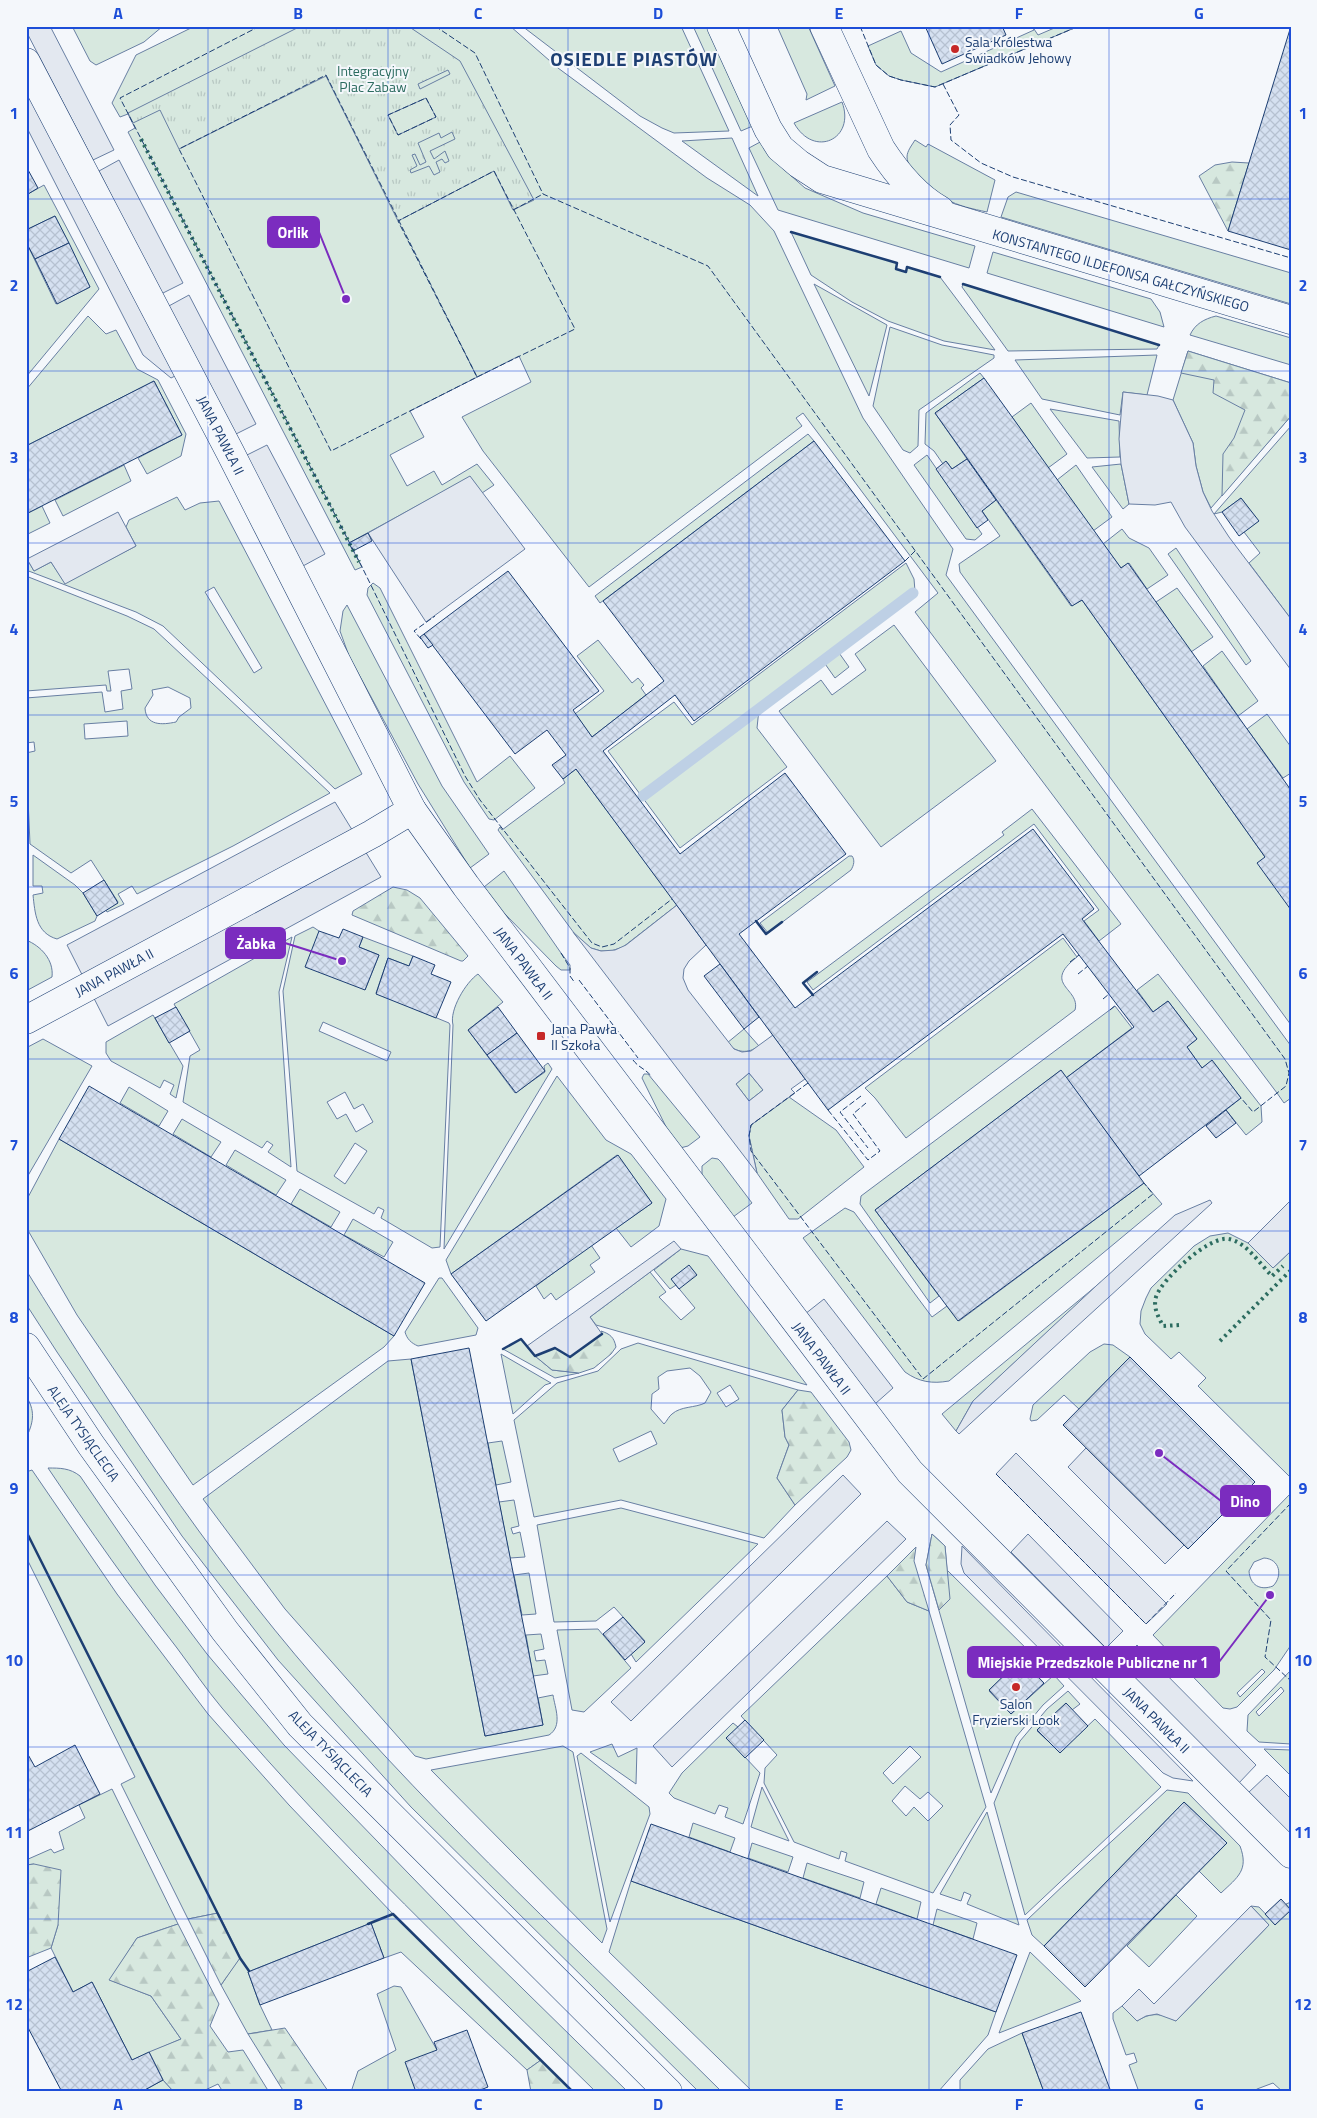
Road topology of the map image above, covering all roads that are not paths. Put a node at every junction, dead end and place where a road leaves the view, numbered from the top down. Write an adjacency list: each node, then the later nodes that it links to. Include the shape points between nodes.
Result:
1 (721, 26): 4 (street, KONSTANTEGO ILDEFONSA GAŁCZYŃSKIEGO, via 768,129 780,148 799,164 822,179 849,189)
2 (824, 26): 4 (street, KONSTANTEGO ILDEFONSA GAŁCZYŃSKIEGO, via 873,134 891,164 917,193)
3 (26, 62): 6 (street, JANA PAWŁA II, via 226,444)
4 (952, 217): 5 (street, KONSTANTEGO ILDEFONSA GAŁCZYŃSKIEGO, via 989,231)
5 (1291, 320)
6 (412, 810): 7 (street, JANA PAWŁA II); 9 (street, JANA PAWŁA II, via 466,886 910,1472)
7 (26, 1020)
8 (26, 1347): 10 (street, ALEJA TYSIĄCLECIA, via 86,1438 209,1608 300,1725)
9 (1291, 1854)
10 (668, 2092)

